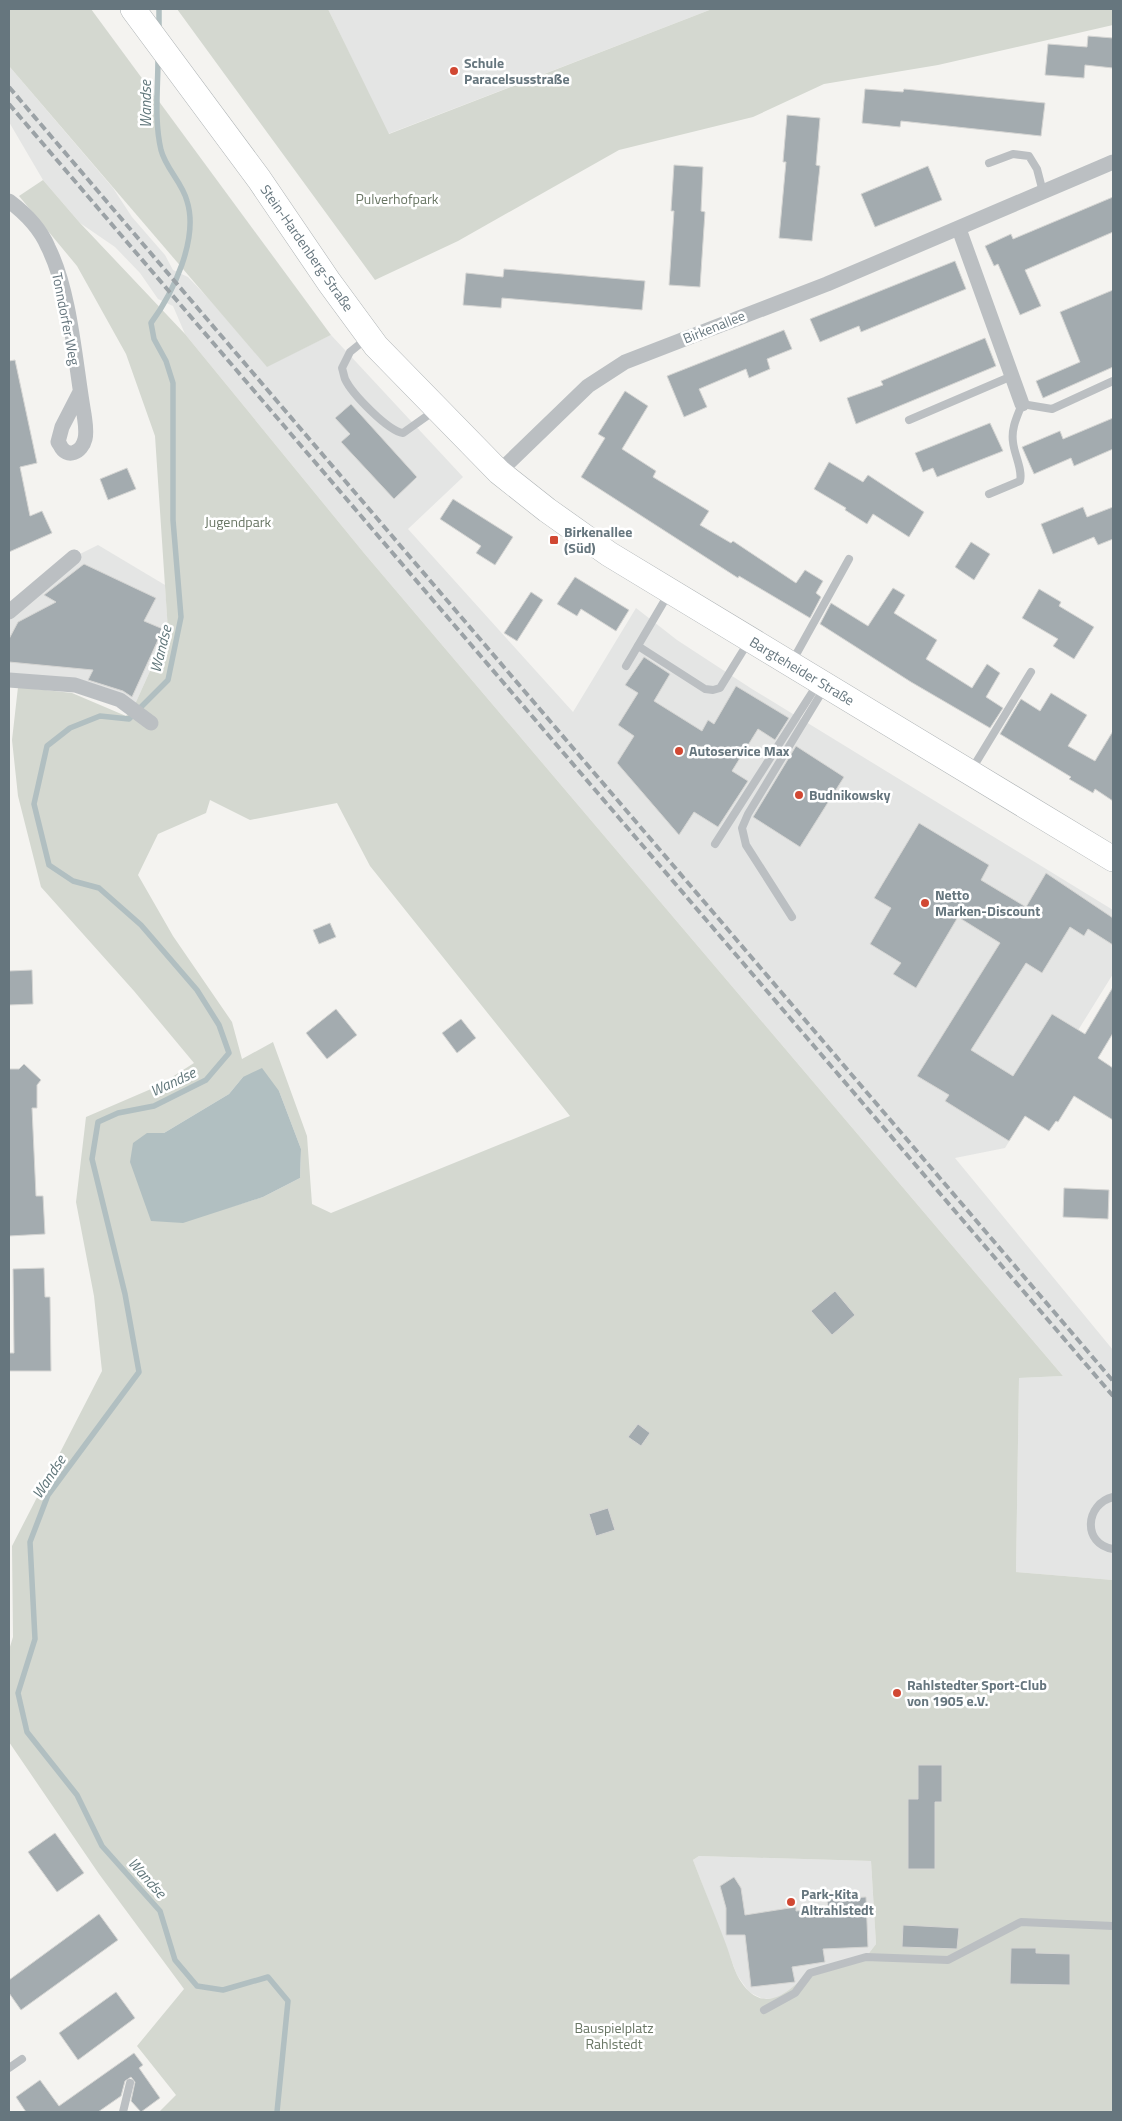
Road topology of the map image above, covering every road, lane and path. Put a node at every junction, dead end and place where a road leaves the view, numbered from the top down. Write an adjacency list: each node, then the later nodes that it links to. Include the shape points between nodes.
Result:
1 (133, 9): 7 (main road, Stein-Hardenberg-Straße, via 259,179)
2 (1113, 162): 4 (street, Birkenallee)
3 (989, 163): 4 (lane, via 1013,154 1029,156 1038,169)
4 (1043, 192): 6 (street, Birkenallee)
5 (9, 201): 10 (street, Tonndorfer Weg, via 38,229 54,260 66,304)
6 (959, 229): 8 (street); 14 (street, Birkenallee, via 626,362 588,386)
7 (369, 336): 12 (main road, Stein-Hardenberg-Straße); 12 (lane, via 350,352 342,368 345,379 365,404 395,432 403,433)
8 (1012, 376): 11 (street); 13 (lane)
9 (1113, 381): 11 (lane, via 1052,409)
10 (80, 392)
11 (1022, 404): 15 (lane, via 1013,430 1020,481)
12 (437, 408): 14 (main road, Stein-Hardenberg-Straße)
13 (909, 420)
14 (499, 472): 18 (main road, Bargteheider Straße, via 609,554)
15 (989, 494)
16 (74, 557): 19 (street)
17 (849, 559): 22 (lane)
18 (670, 591): 20 (main road, Bargteheider Straße); 21 (lane)
19 (9, 612)
20 (750, 640): 21 (lane, via 720,688 713,690 705,689); 22 (main road, Bargteheider Straße)
21 (638, 646): 23 (lane)
22 (791, 664): 26 (main road, Bargteheider Straße)
23 (626, 666)
24 (1031, 672): 28 (lane)
25 (9, 680): 27 (street, via 75,685 120,700)
26 (823, 684): 28 (main road, Bargteheider Straße); 29 (lane); 31 (lane, via 742,828 746,845)
27 (152, 723)
28 (970, 773): 30 (main road, Bargteheider Straße)
29 (715, 844)
30 (1113, 859)
31 (792, 917)
32 (1113, 1497): 33 (lane, via 1098,1504 1090,1523 1094,1538)
33 (1113, 1549)
34 (1113, 1926): 35 (lane, via 1020,1922 948,1960 866,1957 810,1973 795,1993)
35 (764, 2010)
36 (22, 2059): 37 (lane)
37 (9, 2068)
38 (130, 2083): 39 (lane)
39 (123, 2112)

